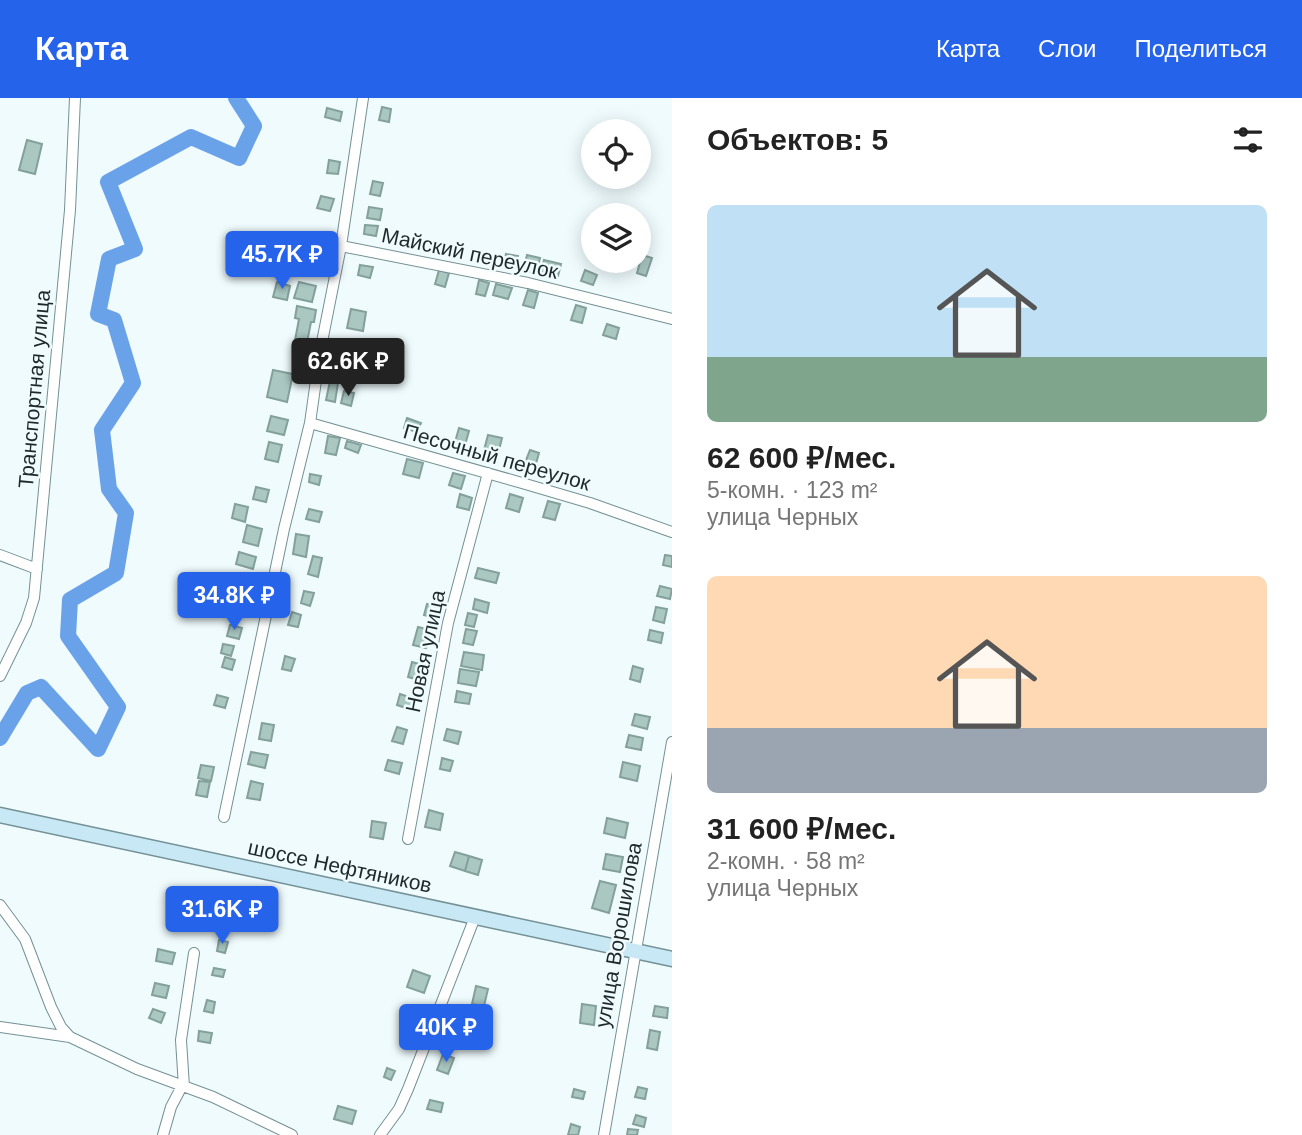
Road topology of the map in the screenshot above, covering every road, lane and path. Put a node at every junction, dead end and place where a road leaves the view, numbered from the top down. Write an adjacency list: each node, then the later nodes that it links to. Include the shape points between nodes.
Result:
1 (75, 98): 9 (street, Транспортная улица, via 70,210)
2 (363, 98): 3 (street)
3 (341, 246): 4 (street, Майский переулок, via 528,283); 5 (street)
4 (672, 319)
5 (310, 424): 6 (street, Песочный переулок); 13 (street)
6 (488, 473): 7 (street, Песочный переулок); 14 (street, Новая улица, via 448,623)
7 (672, 532)
8 (0, 555): 9 (street)
9 (37, 569): 10 (street, Транспортная улица, via 31,610)
10 (0, 676)
11 (672, 742): 17 (street, улица Ворошилова)
12 (0, 815): 16 (main road, шоссе Нефтяников)
13 (224, 817)
14 (408, 839)
15 (0, 905): 21 (street, via 25,939 51,1007)
16 (475, 917): 17 (main road, шоссе Нефтяников); 25 (street, via 408,1089)
17 (634, 950): 19 (main road, шоссе Нефтяников); 26 (street, улица Ворошилова)
18 (194, 953): 22 (street, via 181,1040)
19 (672, 959)
20 (0, 1027): 21 (street)
21 (70, 1037): 22 (street)
22 (183, 1087): 23 (street); 24 (street)
23 (163, 1135)
24 (292, 1135)
25 (380, 1135)
26 (604, 1135)

